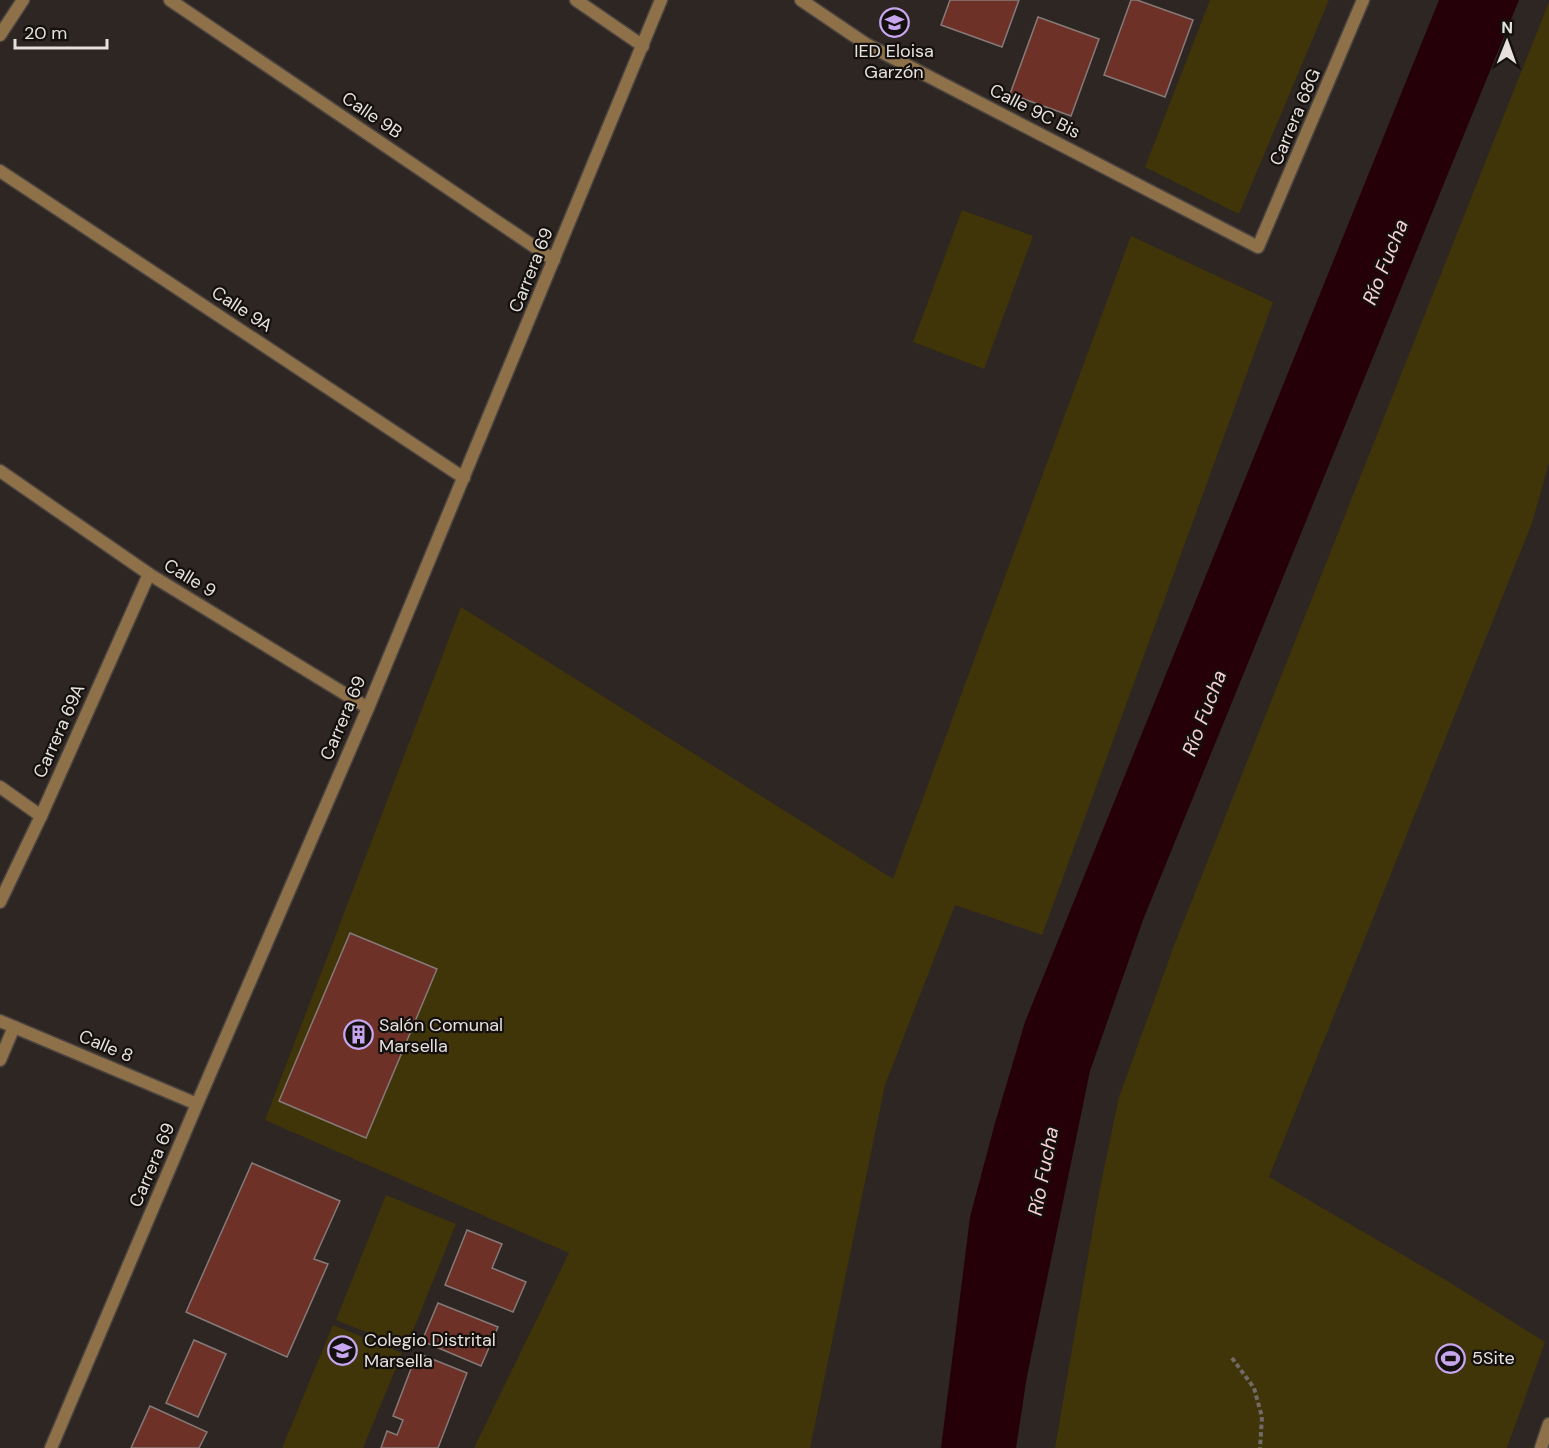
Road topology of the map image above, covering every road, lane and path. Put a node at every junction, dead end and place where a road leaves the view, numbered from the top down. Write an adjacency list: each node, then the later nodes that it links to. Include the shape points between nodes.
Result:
1 (23, 0): 7 (street)
2 (170, 0): 11 (street, Calle 9B)
3 (576, 0): 8 (street)
4 (661, 0): 8 (street, Carrera 69)
5 (801, 0): 10 (street, Calle 9C Bis, via 866,44)
6 (1363, 0): 10 (street, Carrera 68G)
7 (0, 35)
8 (642, 46): 11 (street, Carrera 69)
9 (0, 171): 13 (street, Calle 9A)
10 (1258, 247)
11 (554, 261): 13 (street, Carrera 69)
12 (0, 471): 14 (street, Calle 9)
13 (464, 478): 15 (street, Carrera 69)
14 (149, 574): 15 (street, Calle 9); 17 (street, Carrera 69A)
15 (368, 708): 22 (street, Carrera 69)
16 (0, 787): 17 (street)
17 (40, 816): 18 (street, Carrera 69A)
18 (0, 902)
19 (0, 1021): 20 (street, Calle 8)
20 (14, 1027): 21 (street); 22 (street, Calle 8)
21 (0, 1060)
22 (197, 1104): 25 (street, Carrera 69)
23 (1232, 1358): 26 (path, via 1254,1388 1262,1417)
24 (1549, 1424): 27 (street)
25 (51, 1448)
26 (1260, 1448)
27 (1541, 1448)

